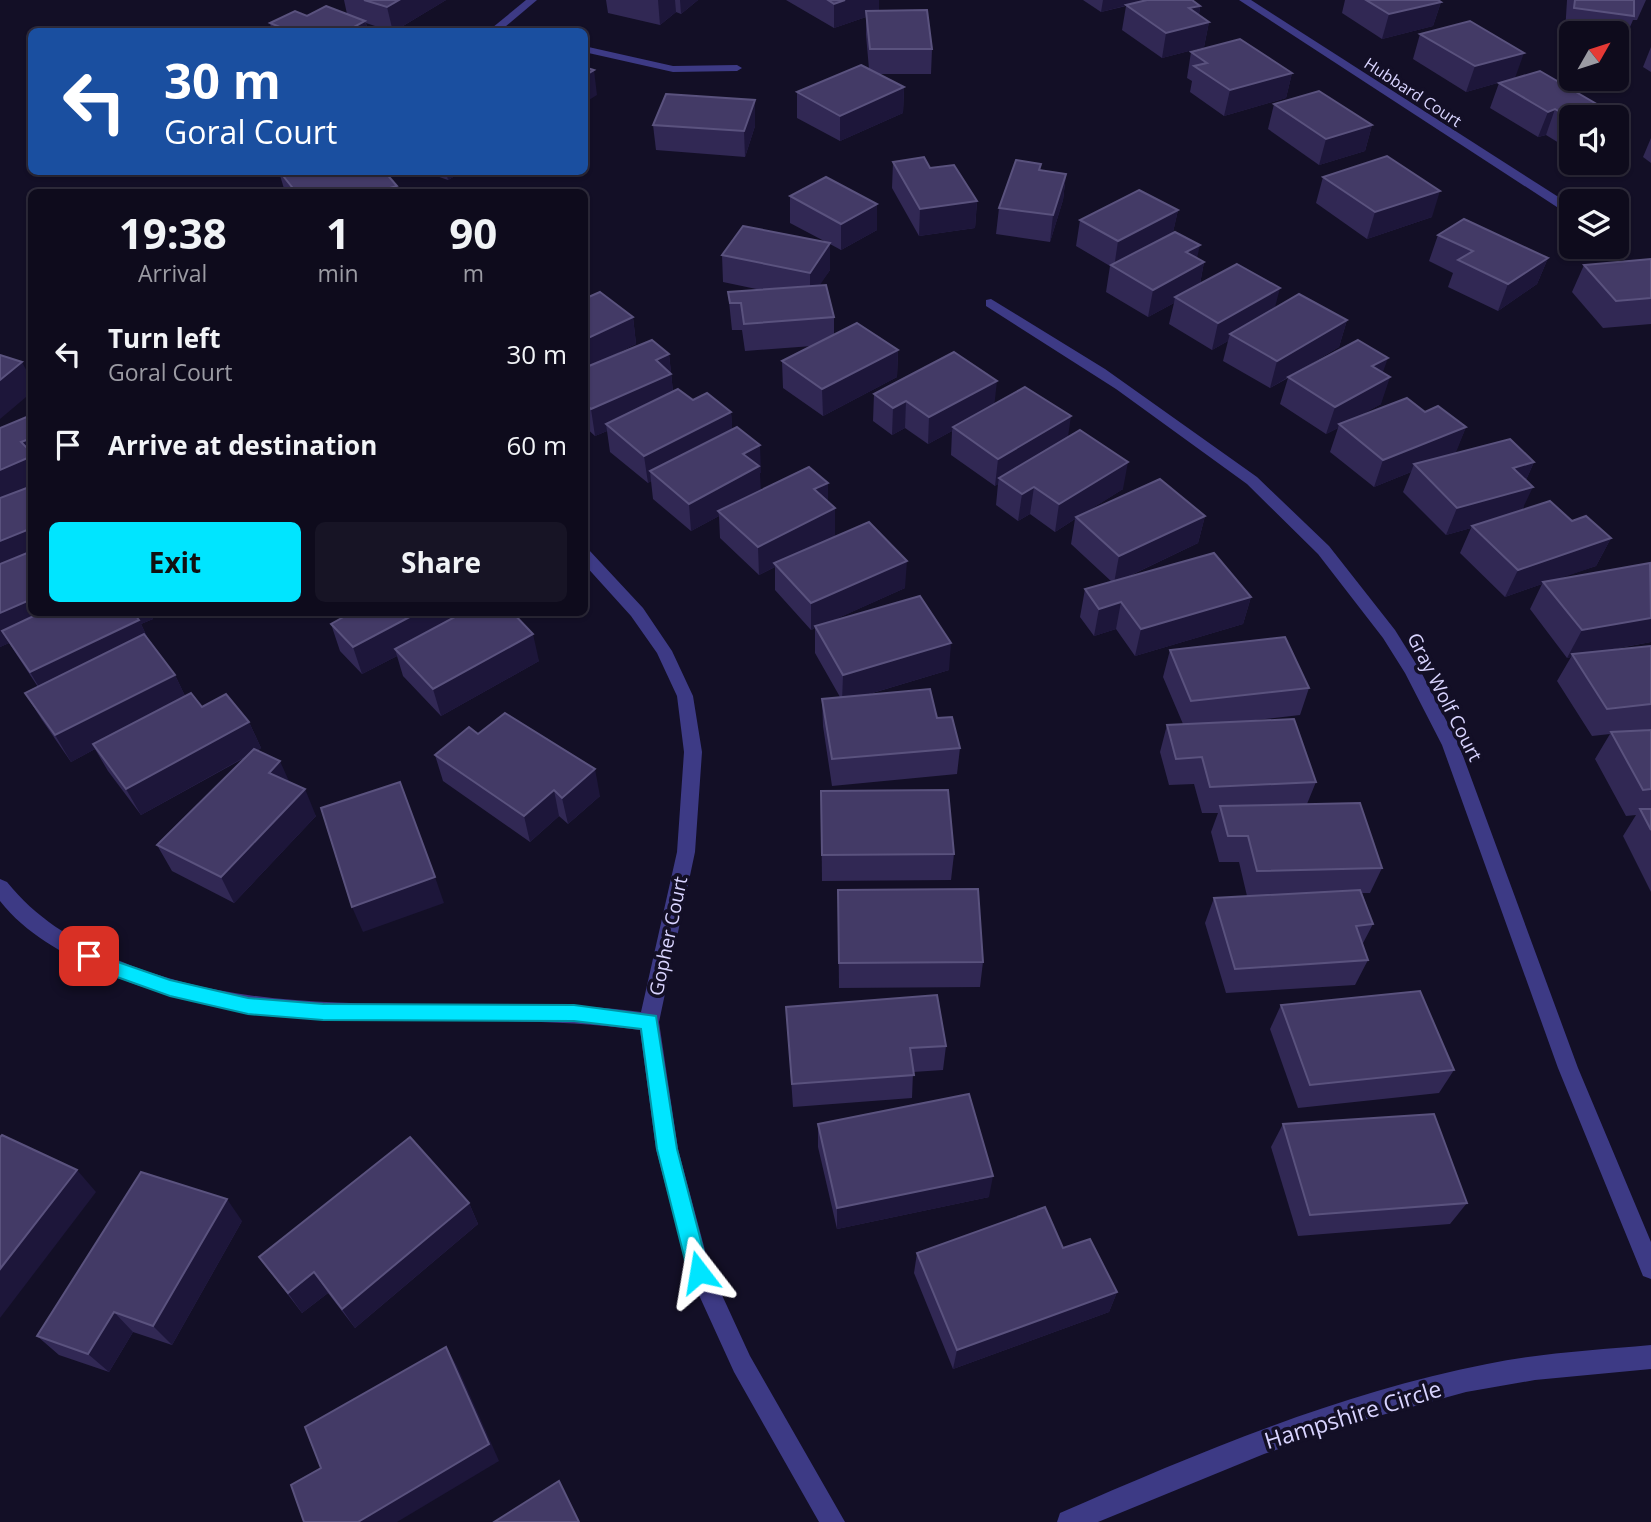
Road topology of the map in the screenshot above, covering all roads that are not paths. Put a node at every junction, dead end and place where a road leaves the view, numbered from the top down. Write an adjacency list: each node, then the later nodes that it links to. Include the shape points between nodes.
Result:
1 (532, 0): 3 (street)
2 (1244, 0): 6 (street, Hubbard Court)
3 (501, 28)
4 (588, 50): 5 (street, via 673,69)
5 (737, 68)
6 (1559, 203)
7 (991, 303): 11 (street, Gray Wolf Court, via 1128,390 1238,469 1312,538 1390,634 1415,674 1468,789 1528,961)
8 (588, 558): 10 (street, Gopher Court, via 637,612 664,651 685,696 693,752 687,852)
9 (0, 887): 10 (street, via 21,915 48,935 109,967 170,988 248,1006 323,1012 574,1013)
10 (649, 1021): 13 (street, Gopher Court, via 667,1149 699,1272 742,1364)
11 (1651, 1268)
12 (1651, 1357): 14 (street, Hampshire Circle, via 1467,1380 1322,1421 1215,1458)
13 (833, 1522)
14 (1069, 1522)

